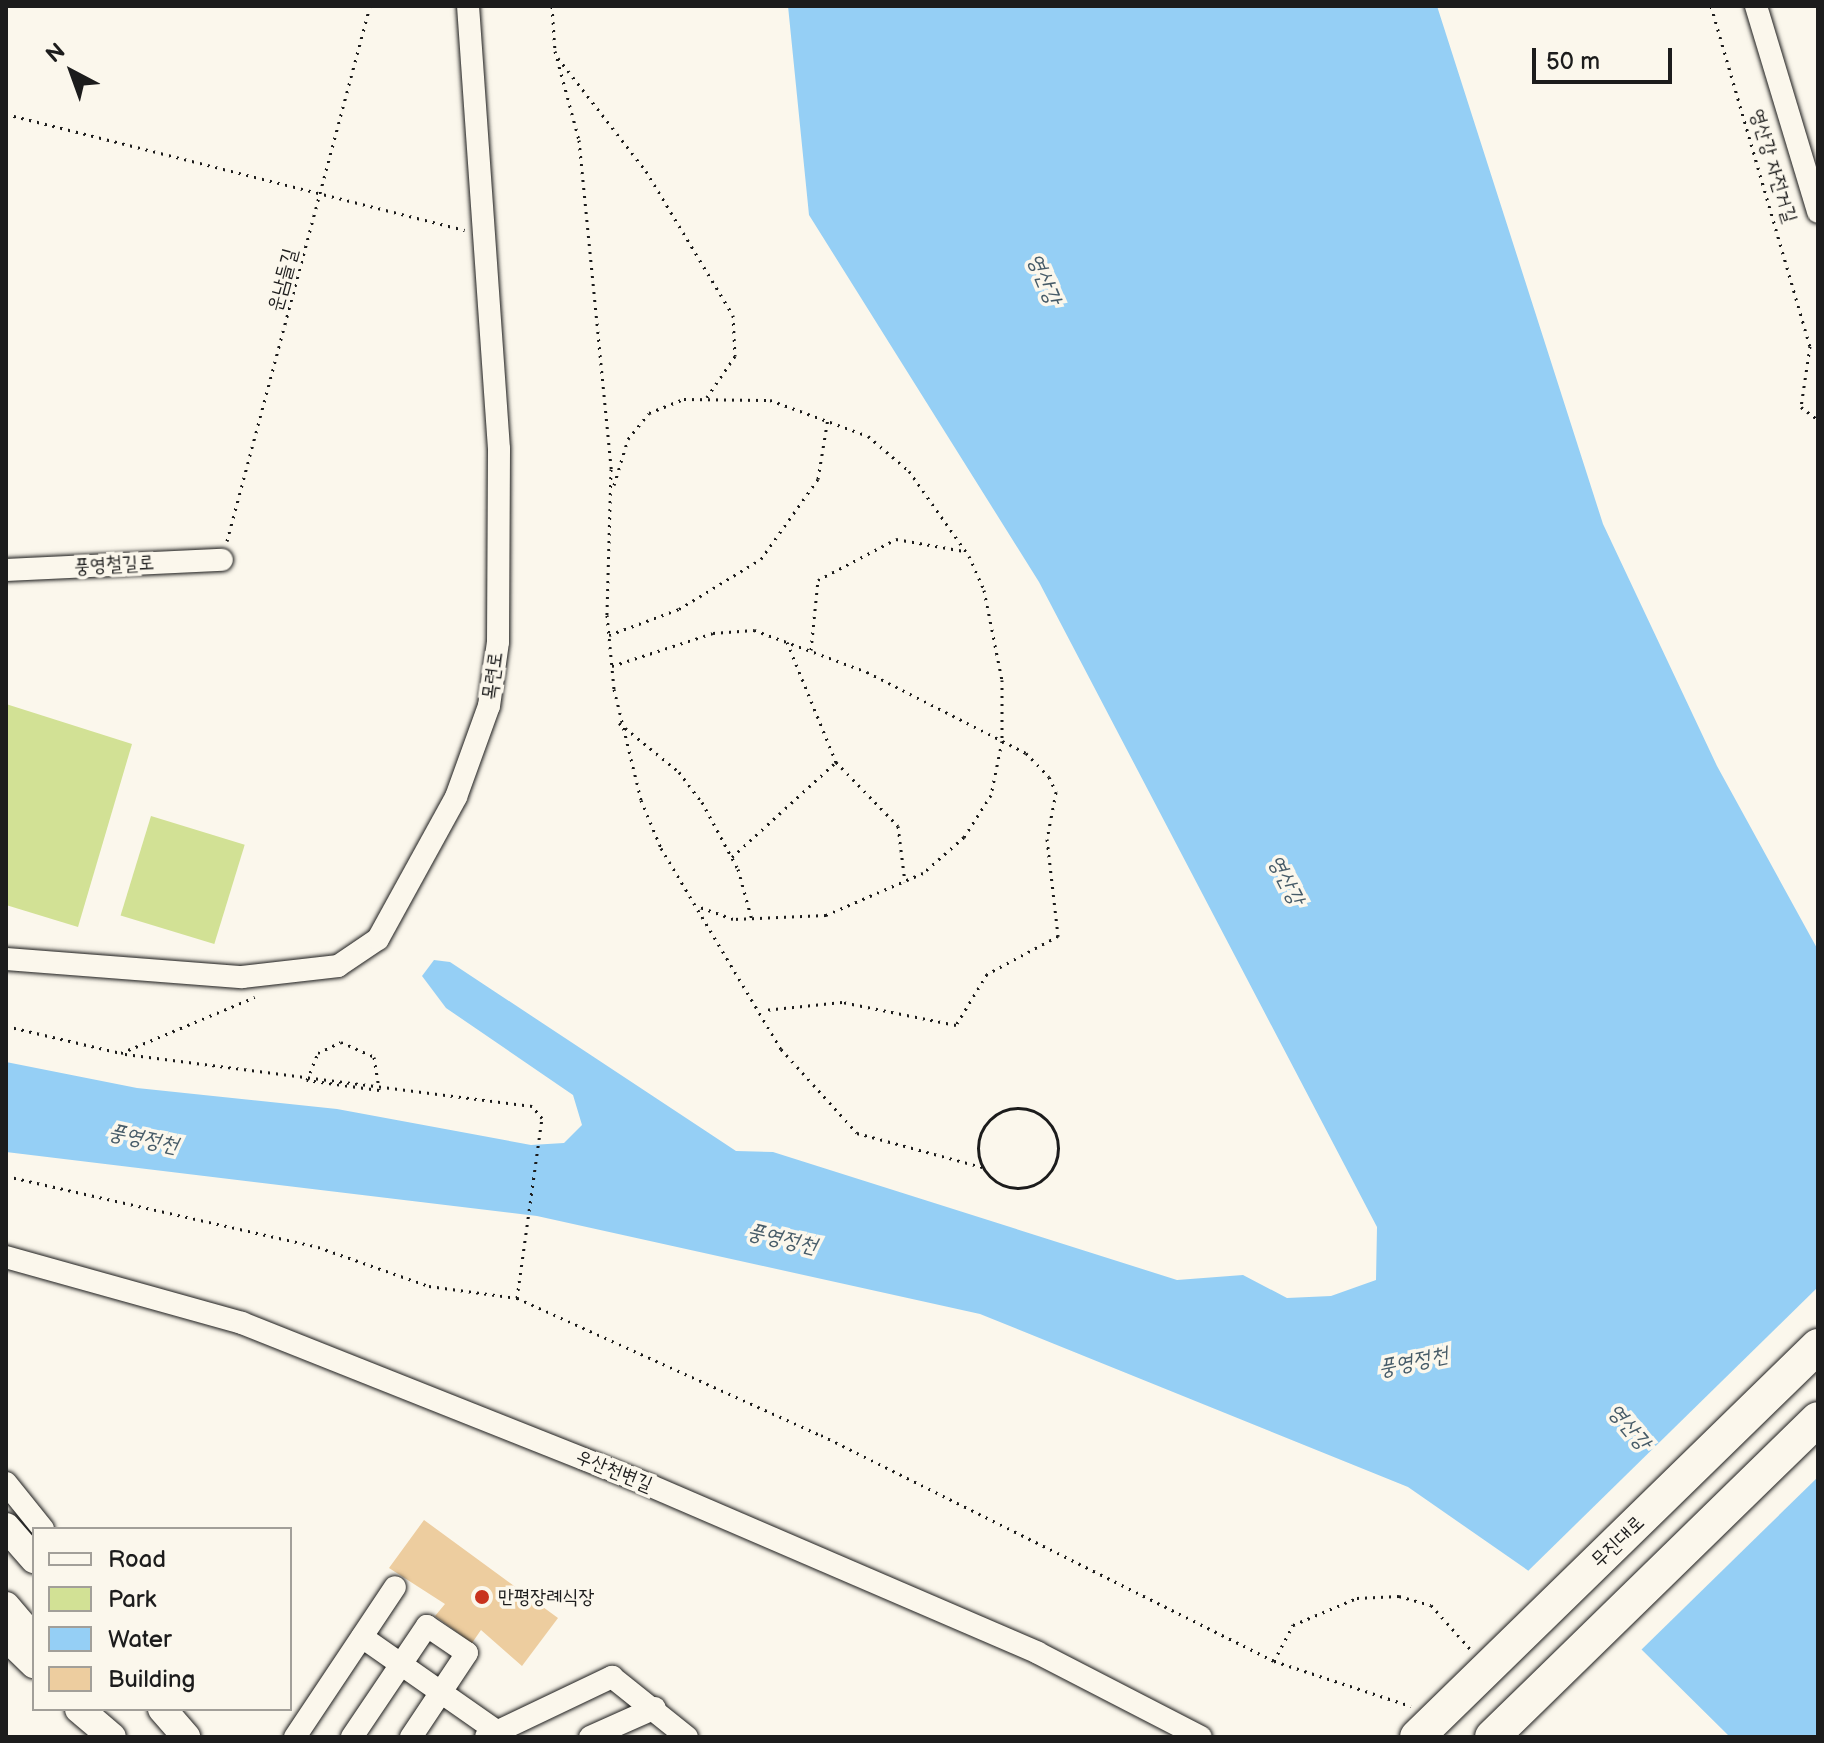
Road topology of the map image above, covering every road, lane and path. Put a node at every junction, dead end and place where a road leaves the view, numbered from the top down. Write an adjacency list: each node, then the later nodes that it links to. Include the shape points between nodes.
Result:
1 (370, 6): 8 (path, 운남들길)
2 (468, 6): 10 (street, 목련로)
3 (552, 6): 6 (path)
4 (1711, 6): 13 (path, 영산강 자전거길, via 1810,346 1801,407)
5 (1756, 6): 9 (street)
6 (556, 56): 11 (path, via 638,159 733,315 735,356); 14 (path, via 579,140)
7 (6, 114): 8 (path)
8 (320, 196): 10 (path); 16 (path, 운남들길)
9 (1818, 212)
10 (488, 235): 29 (street, 목련로, via 499,449 498,642 476,752 403,903 363,953 313,973 242,977)
11 (707, 397): 12 (path, via 770,400); 14 (path, via 649,413 628,439)
12 (828, 418): 15 (path, via 868,436 909,471); 18 (path, via 818,479 761,559 679,609)
13 (1818, 420)
14 (612, 492): 18 (path)
15 (966, 551): 20 (path, via 896,539 818,580); 23 (path, via 984,590 1002,680)
16 (222, 560): 17 (street, 풍영철길로)
17 (6, 570)
18 (609, 635): 21 (path)
19 (787, 642): 20 (path); 21 (path, via 731,629); 24 (path)
20 (811, 650): 23 (path)
21 (612, 666): 22 (path)
22 (619, 723): 25 (path, via 679,772); 27 (path, via 652,828)
23 (1002, 741): 26 (path, via 991,795 964,837); 31 (path, via 1038,763 1056,792 1047,839 1058,936 987,974 956,1025 842,1002)
24 (836, 762): 25 (path); 26 (path, via 898,826)
25 (732, 857): 28 (path)
26 (905, 883): 28 (path, via 826,915)
27 (697, 906): 28 (path); 31 (path)
28 (752, 920)
29 (6, 959)
30 (268, 991): 33 (path)
31 (764, 1010): 36 (path, via 781,1049 857,1133)
32 (6, 1026): 33 (path)
33 (121, 1053): 34 (path)
34 (307, 1075): 35 (path); 35 (path, via 318,1053 341,1042 374,1057)
35 (380, 1084): 39 (path, via 522,1102 542,1118)
36 (982, 1167): 36 (path, via 999,1184 1036,1184 1058,1153 1052,1126 1030,1109 1002,1111 982,1129)
37 (6, 1176): 39 (path, via 318,1247 429,1286)
38 (6, 1257): 71 (street, 우산천변길, via 242,1323 651,1486 1038,1653)
39 (517, 1298): 52 (path, via 821,1435)
40 (1818, 1346): 61 (highway, 무진대로, bridge)
41 (1818, 1419): 72 (highway, bridge)
42 (6, 1483): 44 (street)
43 (6, 1527): 45 (main road)
44 (41, 1527)
45 (32, 1557)
46 (395, 1587): 50 (street)
47 (6, 1606): 49 (main road)
48 (6, 1637): 53 (main road)
49 (32, 1637)
50 (362, 1637): 54 (street); 66 (street)
51 (1472, 1652): 52 (path, via 1446,1616 1399,1596 1357,1598 1293,1625)
52 (1274, 1661): 61 (path)
53 (32, 1662)
54 (403, 1663): 55 (street); 55 (street, via 427,1626 467,1653); 67 (street)
55 (442, 1689): 62 (street); 68 (street)
56 (655, 1708): 62 (street, via 612,1677); 69 (street); 70 (street)
57 (82, 1711): 63 (main road)
58 (96, 1711): 63 (main road)
59 (164, 1711): 64 (main road)
60 (173, 1711): 65 (street)
61 (1421, 1724)
62 (494, 1735)
63 (115, 1737)
64 (186, 1737)
65 (192, 1737)
66 (295, 1737)
67 (352, 1737)
68 (411, 1737)
69 (590, 1737)
70 (687, 1737)
71 (1201, 1737)
72 (1492, 1737)

